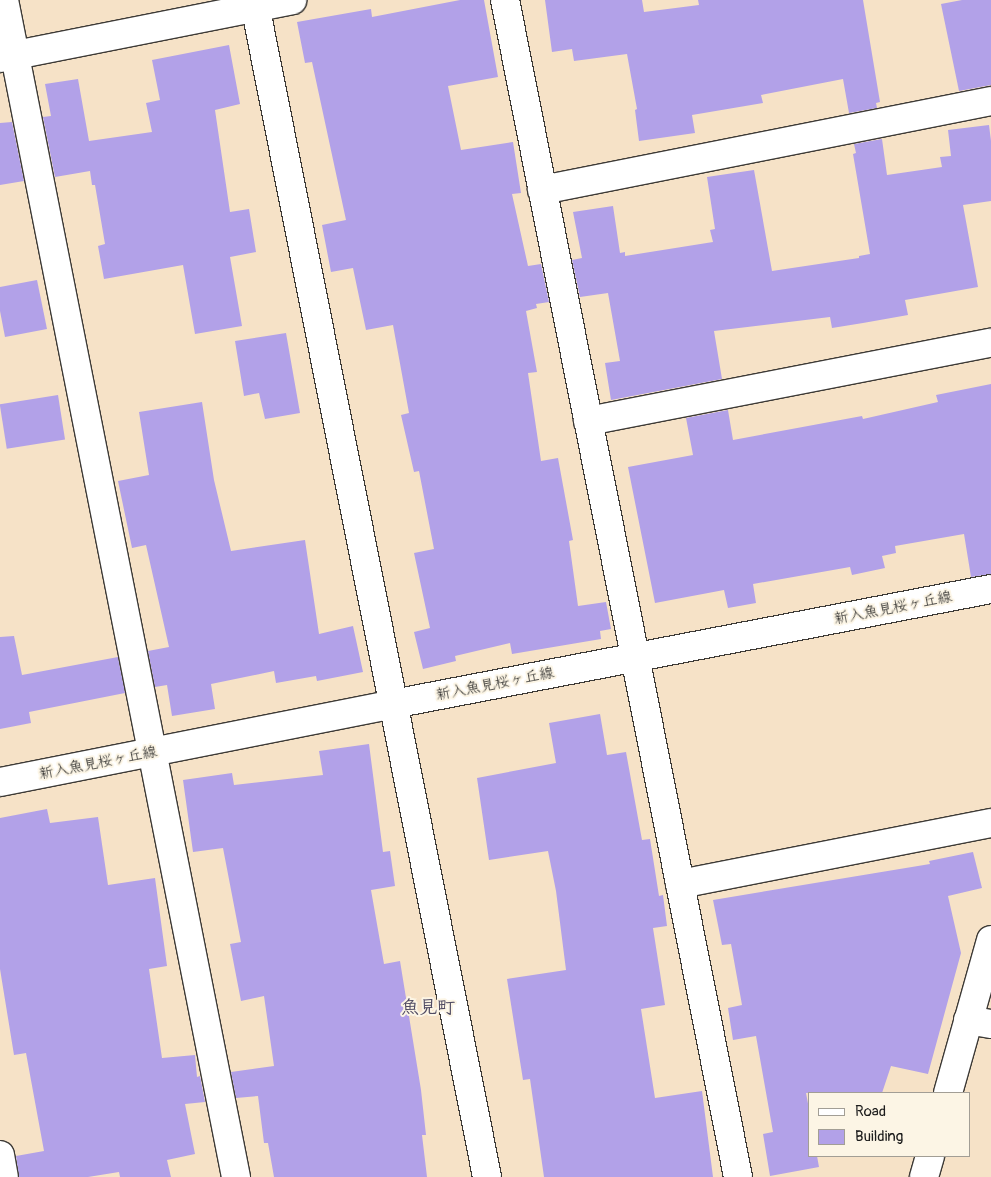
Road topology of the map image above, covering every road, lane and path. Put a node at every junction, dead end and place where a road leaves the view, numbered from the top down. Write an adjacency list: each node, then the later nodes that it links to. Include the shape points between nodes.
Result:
1 (4, 0): 5 (street)
2 (292, 0): 4 (street)
3 (505, 0): 7 (street)
4 (254, 4): 5 (street); 12 (street)
5 (7, 57): 13 (street)
6 (991, 101): 7 (street)
7 (542, 190): 9 (street)
8 (991, 343): 9 (street)
9 (588, 421): 11 (street)
10 (991, 589): 11 (street, 新入魚見桜ヶ丘線)
11 (635, 657): 12 (street, 新入魚見桜ヶ丘線); 16 (street)
12 (393, 704): 13 (street, 新入魚見桜ヶ丘線); 24 (street)
13 (152, 752): 14 (street, 新入魚見桜ヶ丘線); 23 (street)
14 (0, 782)
15 (991, 823): 16 (street)
16 (680, 884): 25 (street)
17 (991, 940): 18 (street)
18 (980, 1022): 19 (street)
19 (948, 1092)
20 (0, 1155): 22 (street)
21 (930, 1157): 26 (street)
22 (4, 1177)
23 (236, 1177)
24 (487, 1177)
25 (738, 1177)
26 (924, 1177)

